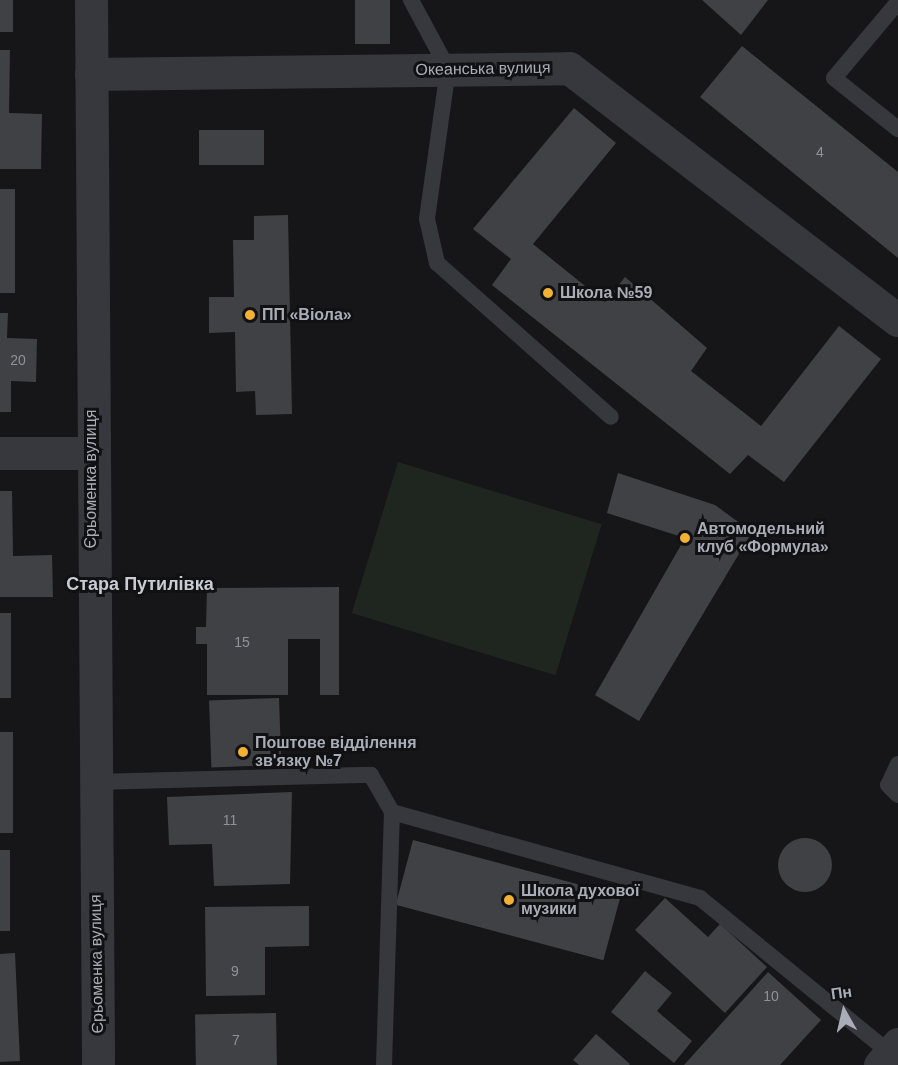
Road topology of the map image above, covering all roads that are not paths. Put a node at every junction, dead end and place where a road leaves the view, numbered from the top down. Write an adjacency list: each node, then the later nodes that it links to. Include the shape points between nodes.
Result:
1 (92, 0): 5 (street, Єрьоменка вулиця)
2 (411, 0): 4 (lane)
3 (898, 2): 6 (lane, via 834,78)
4 (448, 69): 5 (street, Океанська вулиця); 7 (street, Океанська вулиця, via 569,68); 8 (lane, via 427,219 437,263)
5 (91, 74): 10 (street, Єрьоменка вулиця)
6 (898, 129)
7 (898, 320)
8 (611, 417)
9 (0, 453): 10 (street)
10 (91, 453): 12 (street, Єрьоменка вулиця)
11 (898, 764): 13 (lane, via 888,785)
12 (94, 782): 14 (lane, via 371,775); 16 (street, Єрьоменка вулиця)
13 (898, 795)
14 (392, 812): 15 (lane, via 699,898); 17 (lane)
15 (892, 1055)
16 (98, 1065)
17 (384, 1065)

